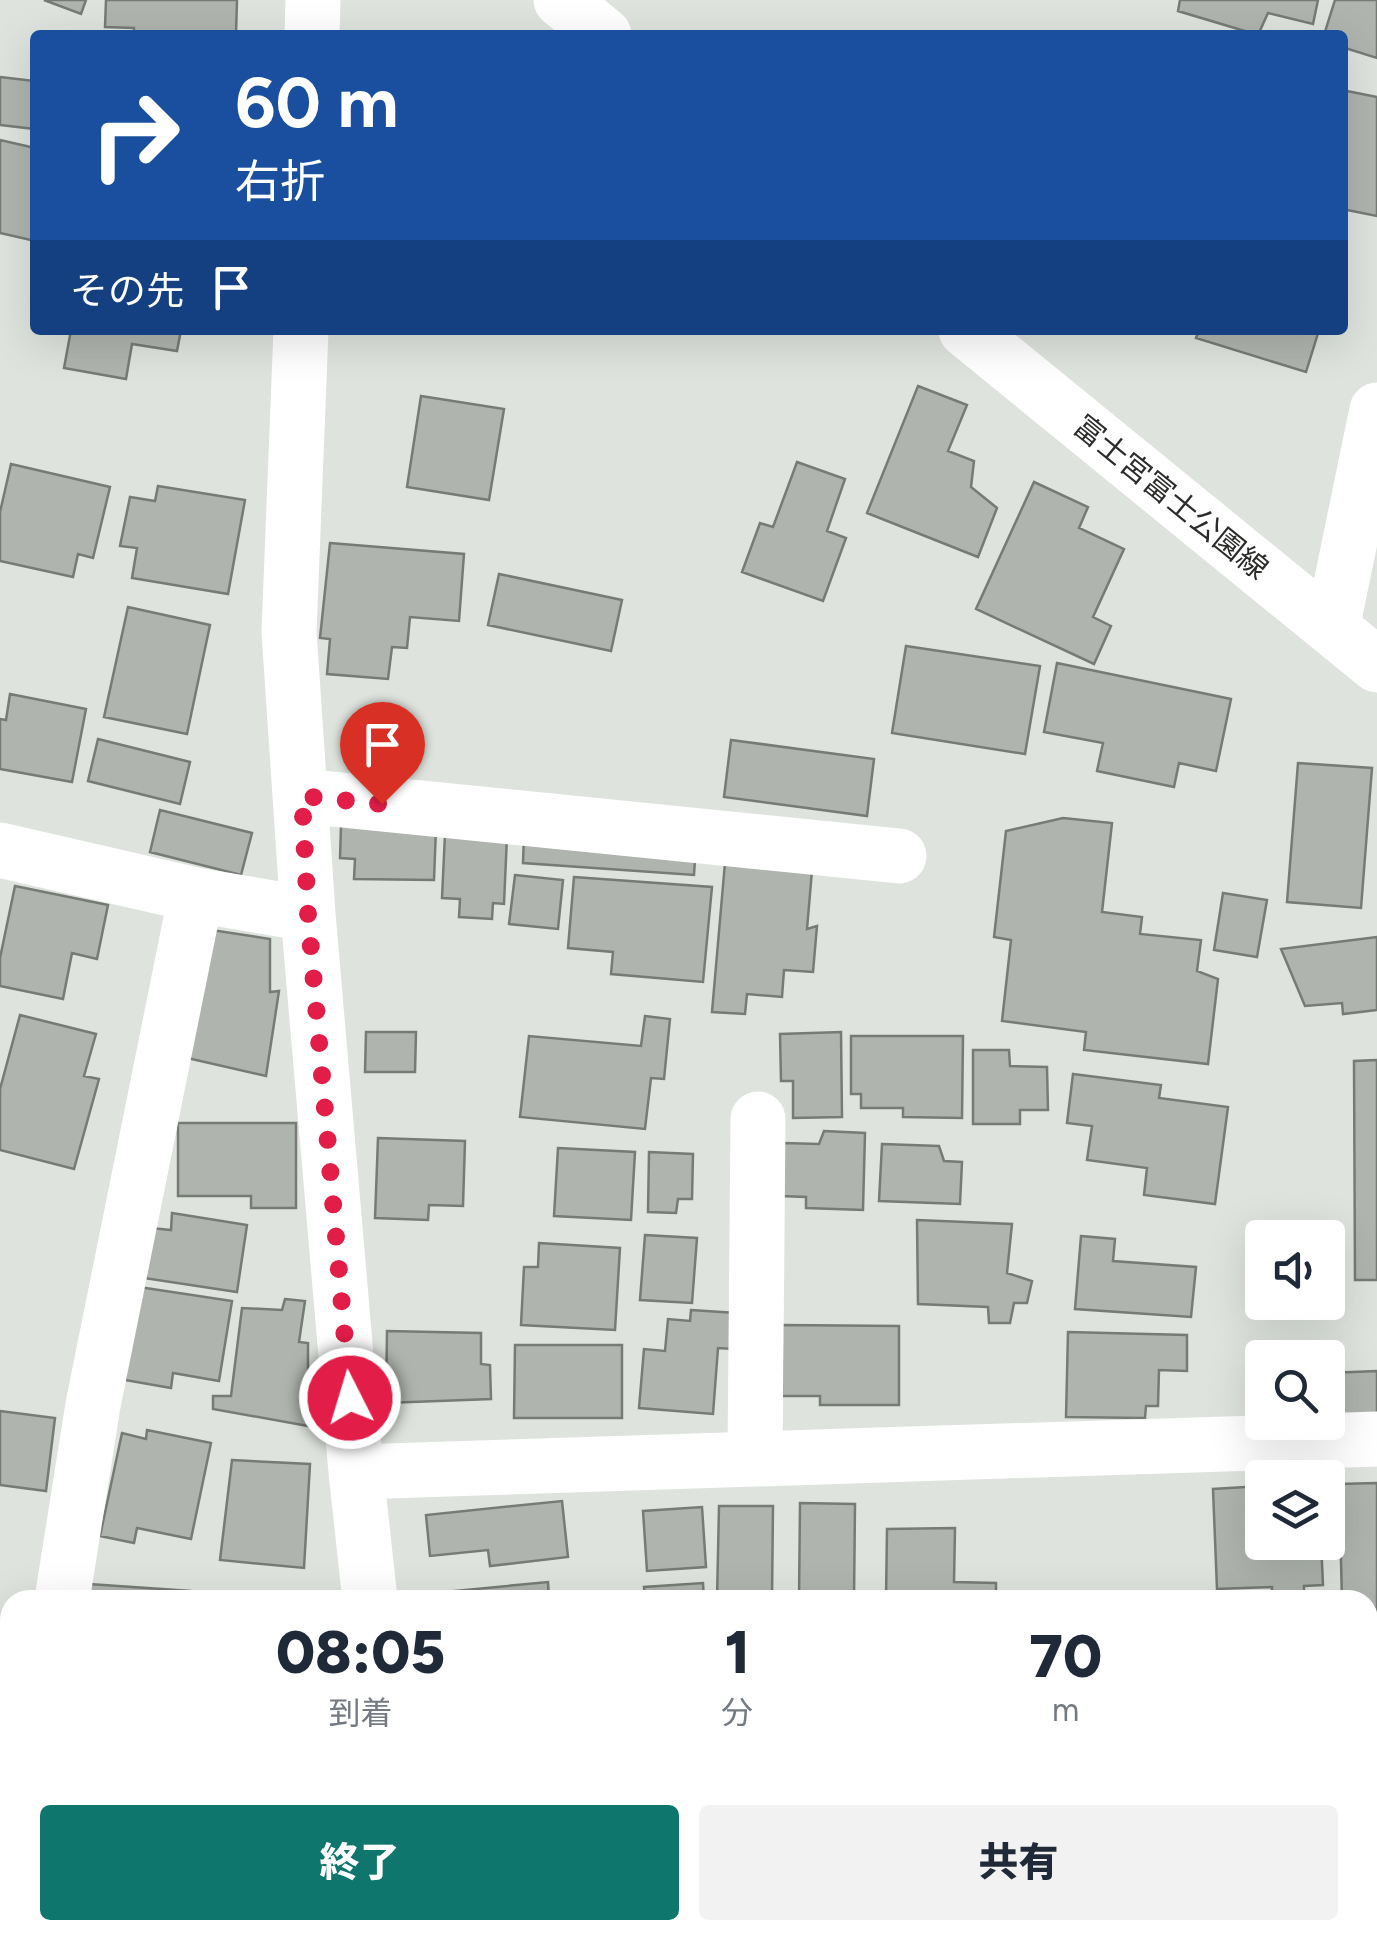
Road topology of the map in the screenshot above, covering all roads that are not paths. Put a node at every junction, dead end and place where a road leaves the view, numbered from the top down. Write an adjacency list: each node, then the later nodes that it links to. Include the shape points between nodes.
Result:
1 (314, 0): 3 (street)
2 (561, 0): 4 (street)
3 (312, 30)
4 (598, 30)
5 (301, 335): 10 (street, via 289,632)
6 (972, 335): 8 (street, 富士宮富士公園線)
7 (1377, 410): 8 (street)
8 (1332, 628): 9 (street, 富士宮富士公園線)
9 (1377, 664)
10 (302, 796): 12 (street); 14 (street)
11 (0, 850): 13 (street)
12 (899, 856)
13 (196, 895): 14 (street); 19 (street, via 93,1405)
14 (308, 914): 18 (street)
15 (758, 1119): 17 (street)
16 (1377, 1439): 17 (street)
17 (755, 1460): 18 (street)
18 (356, 1472): 20 (street)
19 (64, 1590)
20 (369, 1590)

